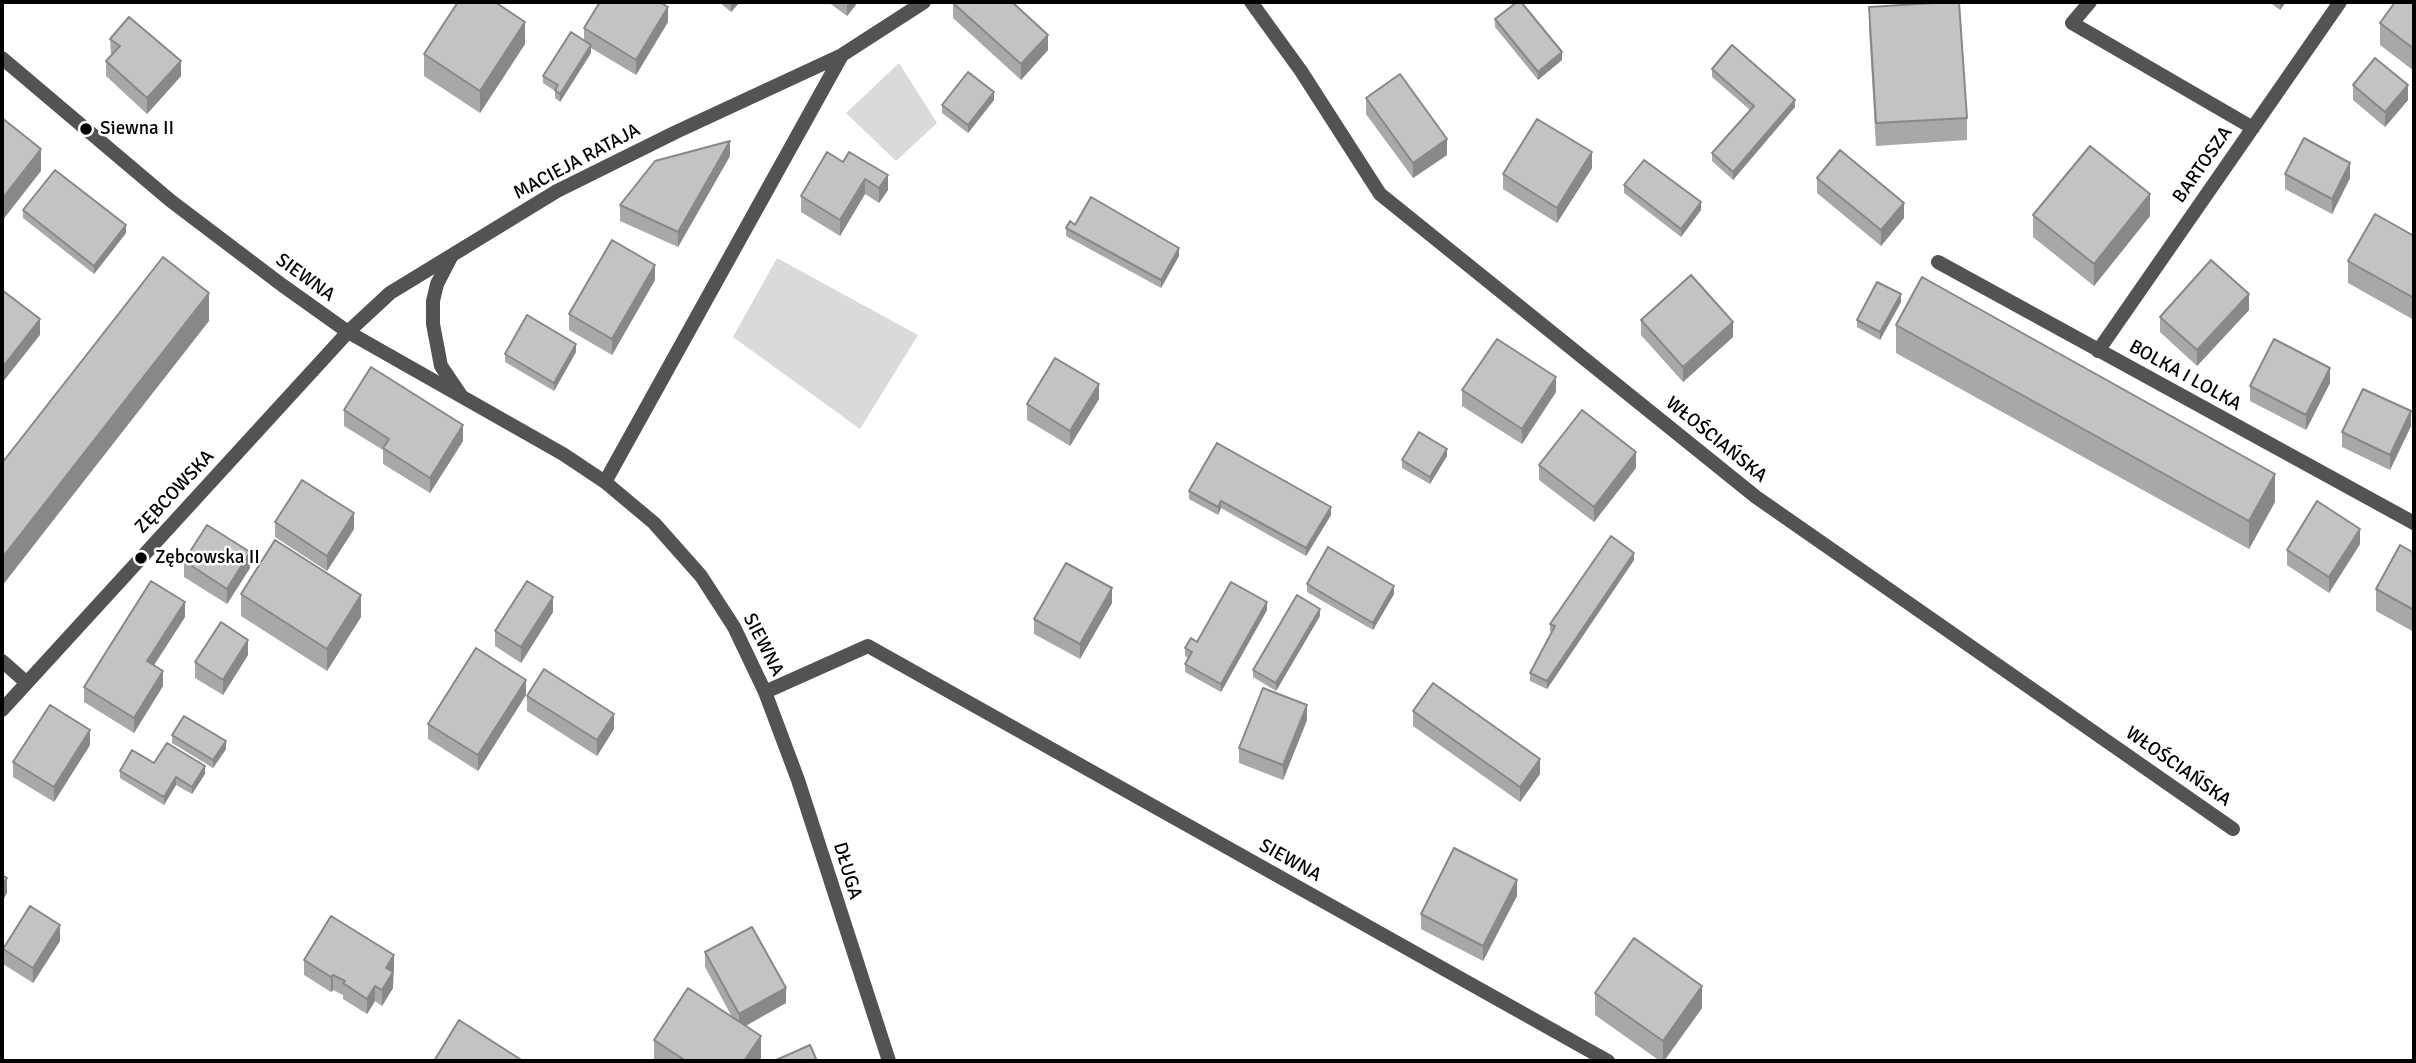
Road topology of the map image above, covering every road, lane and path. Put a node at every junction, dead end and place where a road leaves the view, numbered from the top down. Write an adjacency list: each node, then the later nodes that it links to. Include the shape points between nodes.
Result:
1 (924, 2): 5 (street, MACIEJA RATAJA)
2 (1251, 2): 19 (street, WŁOŚCIAŃSKA, via 1380,194 1756,497)
3 (2090, 2): 7 (street, via 2073,23)
4 (2340, 2): 7 (street, BARTOSZA)
5 (842, 55): 8 (street, MACIEJA RATAJA, via 558,191); 13 (street, MACIEJA RATAJA)
6 (2, 58): 10 (street, SIEWNA, via 171,201)
7 (2253, 128): 11 (street, BARTOSZA)
8 (452, 256): 10 (street, MACIEJA RATAJA, via 390,293); 12 (street, via 437,284 433,324 441,366)
9 (1938, 262): 11 (street, BOLKA I LOLKA)
10 (348, 332): 12 (street, SIEWNA); 16 (street, ZĘBCOWSKA)
11 (2098, 351): 14 (street, BOLKA I LOLKA)
12 (460, 394): 13 (street, SIEWNA)
13 (605, 482): 17 (street, SIEWNA, via 654,523 701,576 734,627)
14 (2414, 523)
15 (2, 662): 16 (street)
16 (27, 683): 18 (street, ZĘBCOWSKA)
17 (765, 692): 20 (street, DŁUGA); 21 (street, SIEWNA, via 868,646)
18 (2, 710)
19 (2234, 829)
20 (889, 1061)
21 (1608, 1061)

